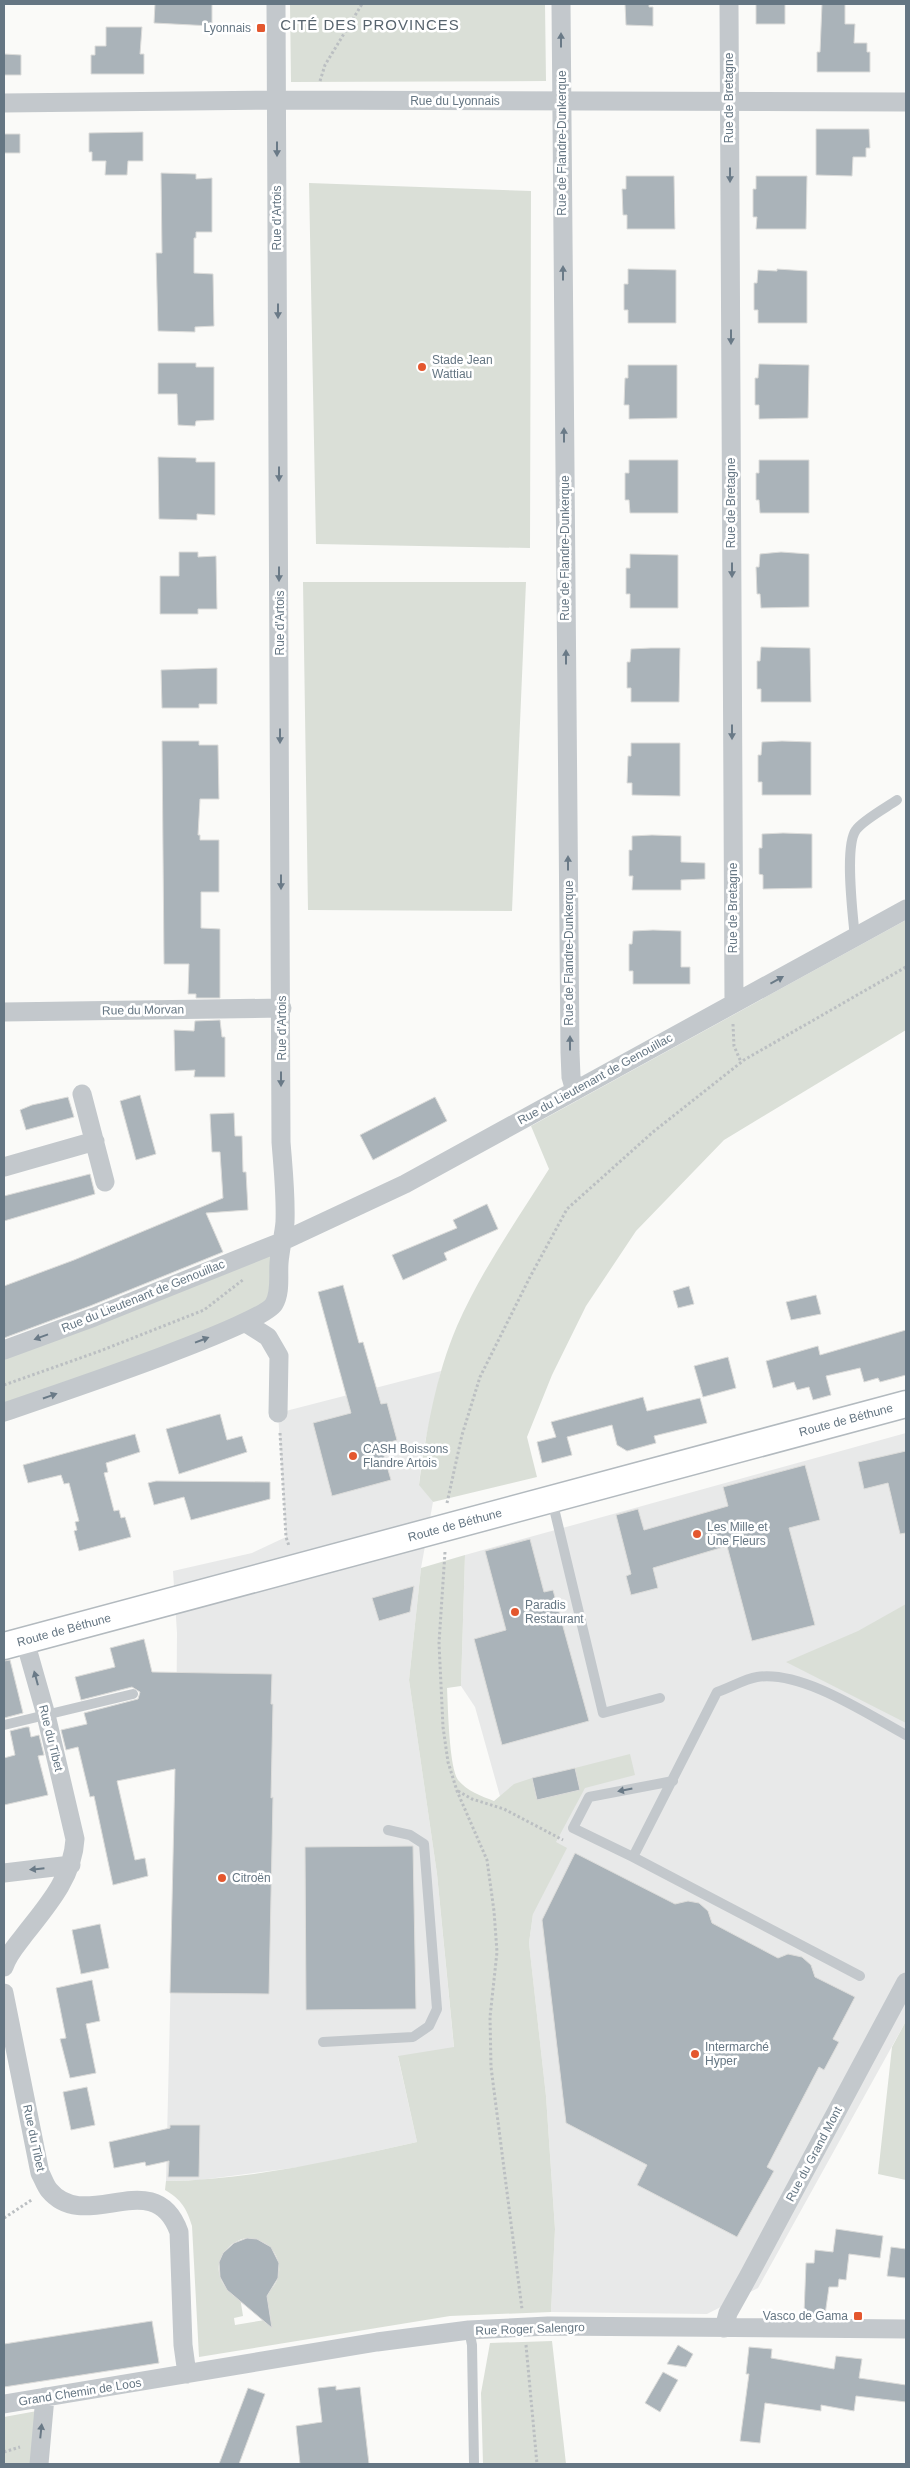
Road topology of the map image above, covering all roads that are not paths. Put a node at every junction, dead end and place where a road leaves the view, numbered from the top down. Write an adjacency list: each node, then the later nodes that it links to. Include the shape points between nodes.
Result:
1 (276, 4): 4 (street, Rue d'Artois)
2 (561, 4): 5 (street, Rue de Flandre-Dunkerque, one-way to 2)
3 (728, 4): 6 (street, Rue de Bretagne)
4 (276, 100): 5 (street, Rue du Lyonnais); 8 (street, Rue du Lyonnais); 13 (street, Rue d'Artois, one-way to 13)
5 (562, 101): 6 (street, Rue du Lyonnais); 15 (street, Rue de Flandre-Dunkerque, one-way to 5, via 570,1052)
6 (730, 101): 7 (street, Rue du Lyonnais); 12 (street, Rue de Bretagne, one-way to 12)
7 (906, 102)
8 (4, 103)
9 (897, 800): 11 (lane, via 856,830 851,843 850,888)
10 (906, 909): 11 (street, Rue du Lieutenant de Genouillac)
11 (855, 938): 12 (street, Rue du Lieutenant de Genouillac, one-way to 11)
12 (734, 1003): 15 (street, Rue du Lieutenant de Genouillac)
13 (282, 1008): 14 (street, Rue du Morvan); 20 (street, Rue d'Artois, one-way to 20, via 281,1142 285,1224)
14 (4, 1012)
15 (575, 1091): 20 (street, Rue du Lieutenant de Genouillac, via 404,1184)
16 (82, 1094): 17 (street)
17 (94, 1141): 18 (street); 19 (street)
18 (4, 1167)
19 (105, 1182)
20 (281, 1242): 21 (street, via 277,1299 268,1311); 22 (street, Rue du Lieutenant de Genouillac, one-way to 22)
21 (246, 1323): 24 (street, one-way to 21); 25 (street, via 268,1337 278,1356)
22 (4, 1350)
23 (906, 1404): 26 (main road, Route de Béthune)
24 (4, 1412)
25 (278, 1413)
26 (552, 1499): 27 (main road, Route de Béthune); 29 (lane, via 603,1712)
27 (14, 1643): 30 (street, Rue du Tibet, one-way to 27)
28 (132, 1694): 30 (lane)
29 (660, 1698)
30 (46, 1715): 31 (lane); 36 (street, Rue du Tibet, via 75,1839)
31 (4, 1725)
32 (906, 1735): 33 (lane, via 810,1684 775,1676 756,1677 717,1692)
33 (673, 1780): 35 (lane); 35 (lane, one-way to 35, via 589,1797 573,1828)
34 (388, 1830): 42 (lane, via 410,1835 424,1844 437,2009 429,2026 413,2037)
35 (633, 1857): 39 (lane)
36 (71, 1865): 37 (street, one-way to 37); 38 (street, Rue du Tibet, via 59,1888 12,1951)
37 (4, 1873)
38 (4, 1967)
39 (860, 1976)
40 (904, 1992): 43 (street, Rue du Grand Mont, via 728,2314)
41 (4, 1993): 46 (street, Rue du Tibet, via 40,2173 48,2189 58,2198 78,2206 141,2199 153,2202 175,2221 179,2232)
42 (323, 2042)
43 (724, 2328): 44 (street, Rue Roger Salengro); 45 (street, Rue Roger Salengro, via 548,2326)
44 (906, 2329)
45 (469, 2330): 46 (street, Rue Roger Salengro); 51 (lane)
46 (187, 2374): 47 (street, Rue Roger Salengro)
47 (157, 2380): 48 (street, Grand Chemin de Loos)
48 (45, 2397): 49 (street, Grand Chemin de Loos); 50 (street, one-way to 48)
49 (4, 2404)
50 (38, 2464)
51 (474, 2464)

